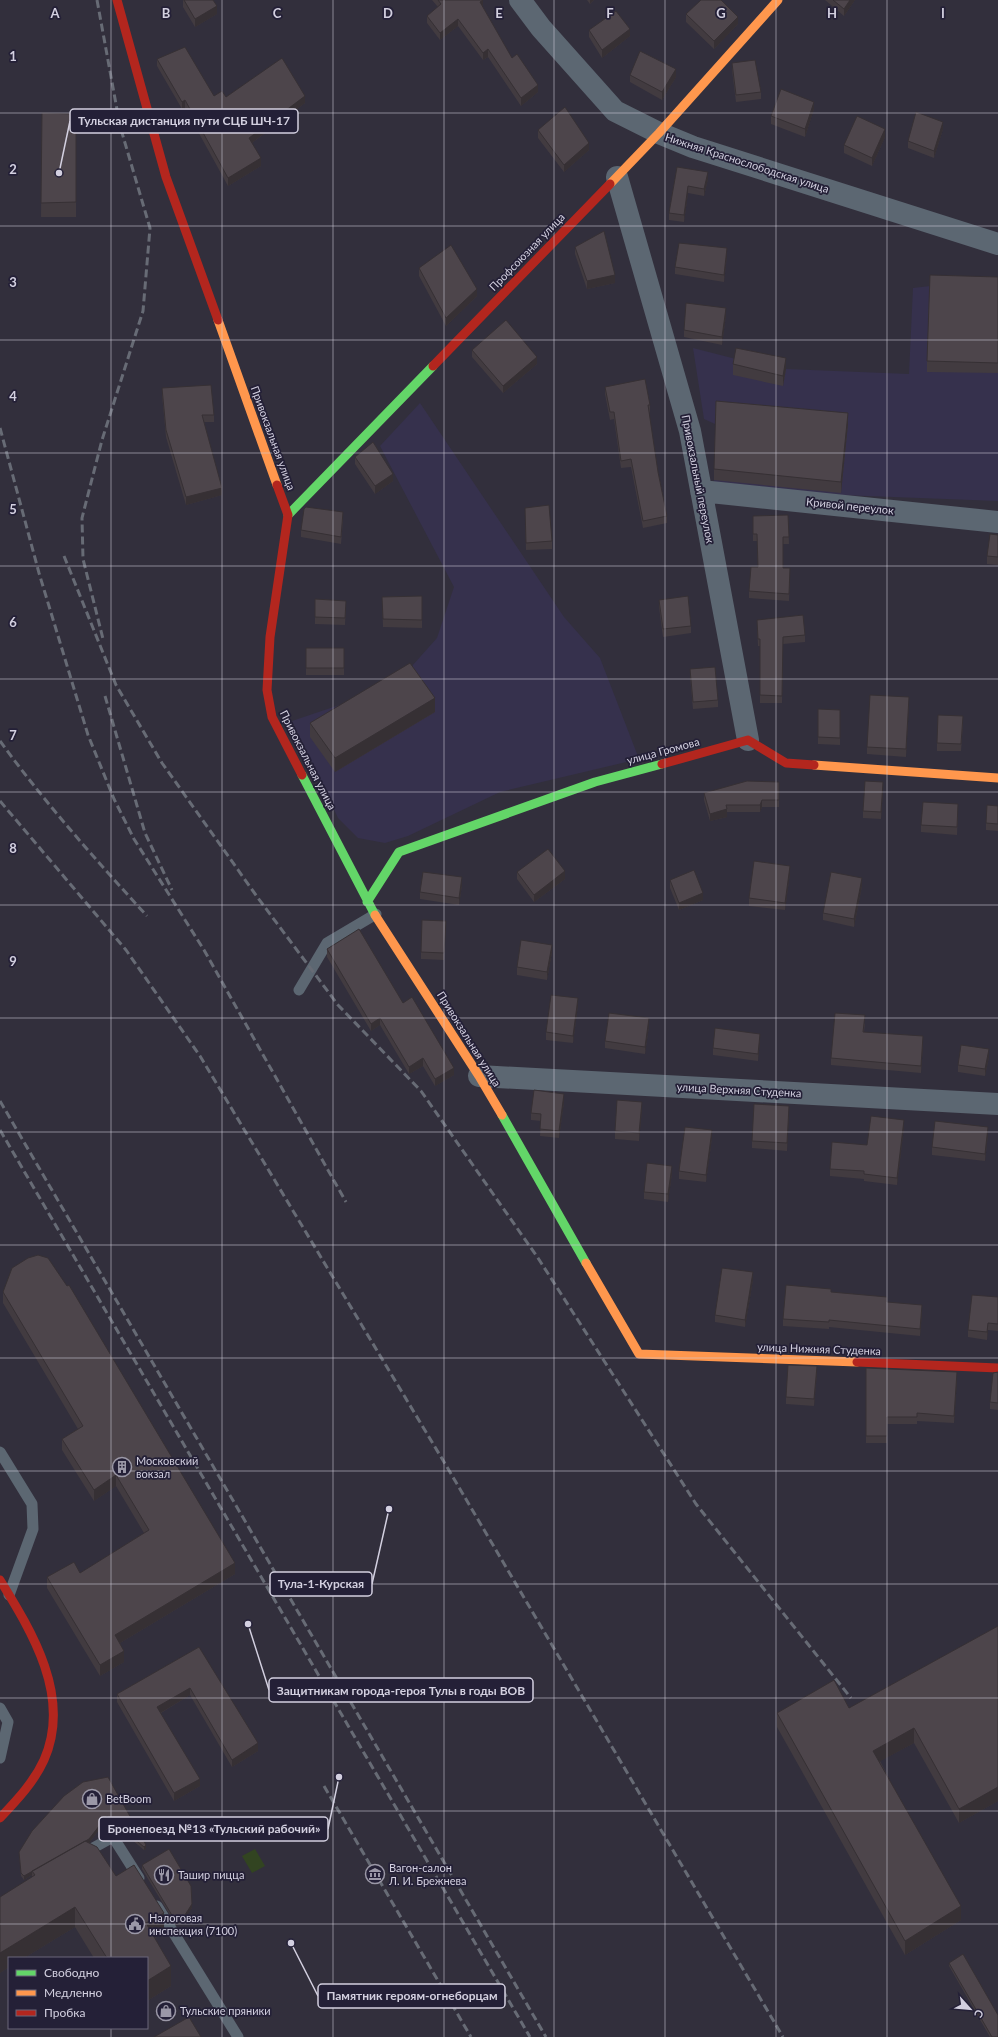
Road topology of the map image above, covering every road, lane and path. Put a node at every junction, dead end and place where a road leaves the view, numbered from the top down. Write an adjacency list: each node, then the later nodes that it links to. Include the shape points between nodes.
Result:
1 (117, 0): 8 (street, Привокзальная улица, via 166,177)
2 (520, 0): 4 (street, Нижняя Краснослободская улица, via 541,28 615,111)
3 (778, 0): 4 (street, Профсоюзная улица)
4 (659, 133): 5 (street, Профсоюзная улица); 6 (street, Нижняя Краснослободская улица, via 693,147)
5 (617, 177): 7 (street, Привокзальный переулок, via 690,432); 8 (street, Профсоюзная улица)
6 (998, 244)
7 (701, 491): 9 (street, Кривой переулок); 10 (street, Привокзальный переулок)
8 (288, 515): 12 (street, Привокзальная улица, via 270,637 267,690 272,717)
9 (998, 522)
10 (748, 740): 11 (street, via 786,763); 12 (street, улица Громова, via 595,782 399,852)
11 (998, 778)
12 (368, 902): 13 (street, Привокзальная улица)
13 (376, 914): 14 (lane, via 327,943); 15 (street, Привокзальная улица)
14 (299, 990)
15 (479, 1076): 16 (street, улица Верхняя Cтуденка); 17 (street, Привокзальная улица)
16 (998, 1104)
17 (639, 1354): 18 (street, улица Нижняя Cтуденкa)
18 (998, 1368)
19 (0, 1452): 21 (lane, via 32,1504 32,1529)
20 (0, 1580): 21 (street)
21 (5, 1598): 24 (street, via 44,1660 54,1698 54,1726 45,1758 29,1786)
22 (0, 1709): 23 (lane, via 8,1722)
23 (0, 1758)
24 (0, 1818)
25 (73, 1859): 26 (lane, via 113,1836)
26 (238, 2037)

